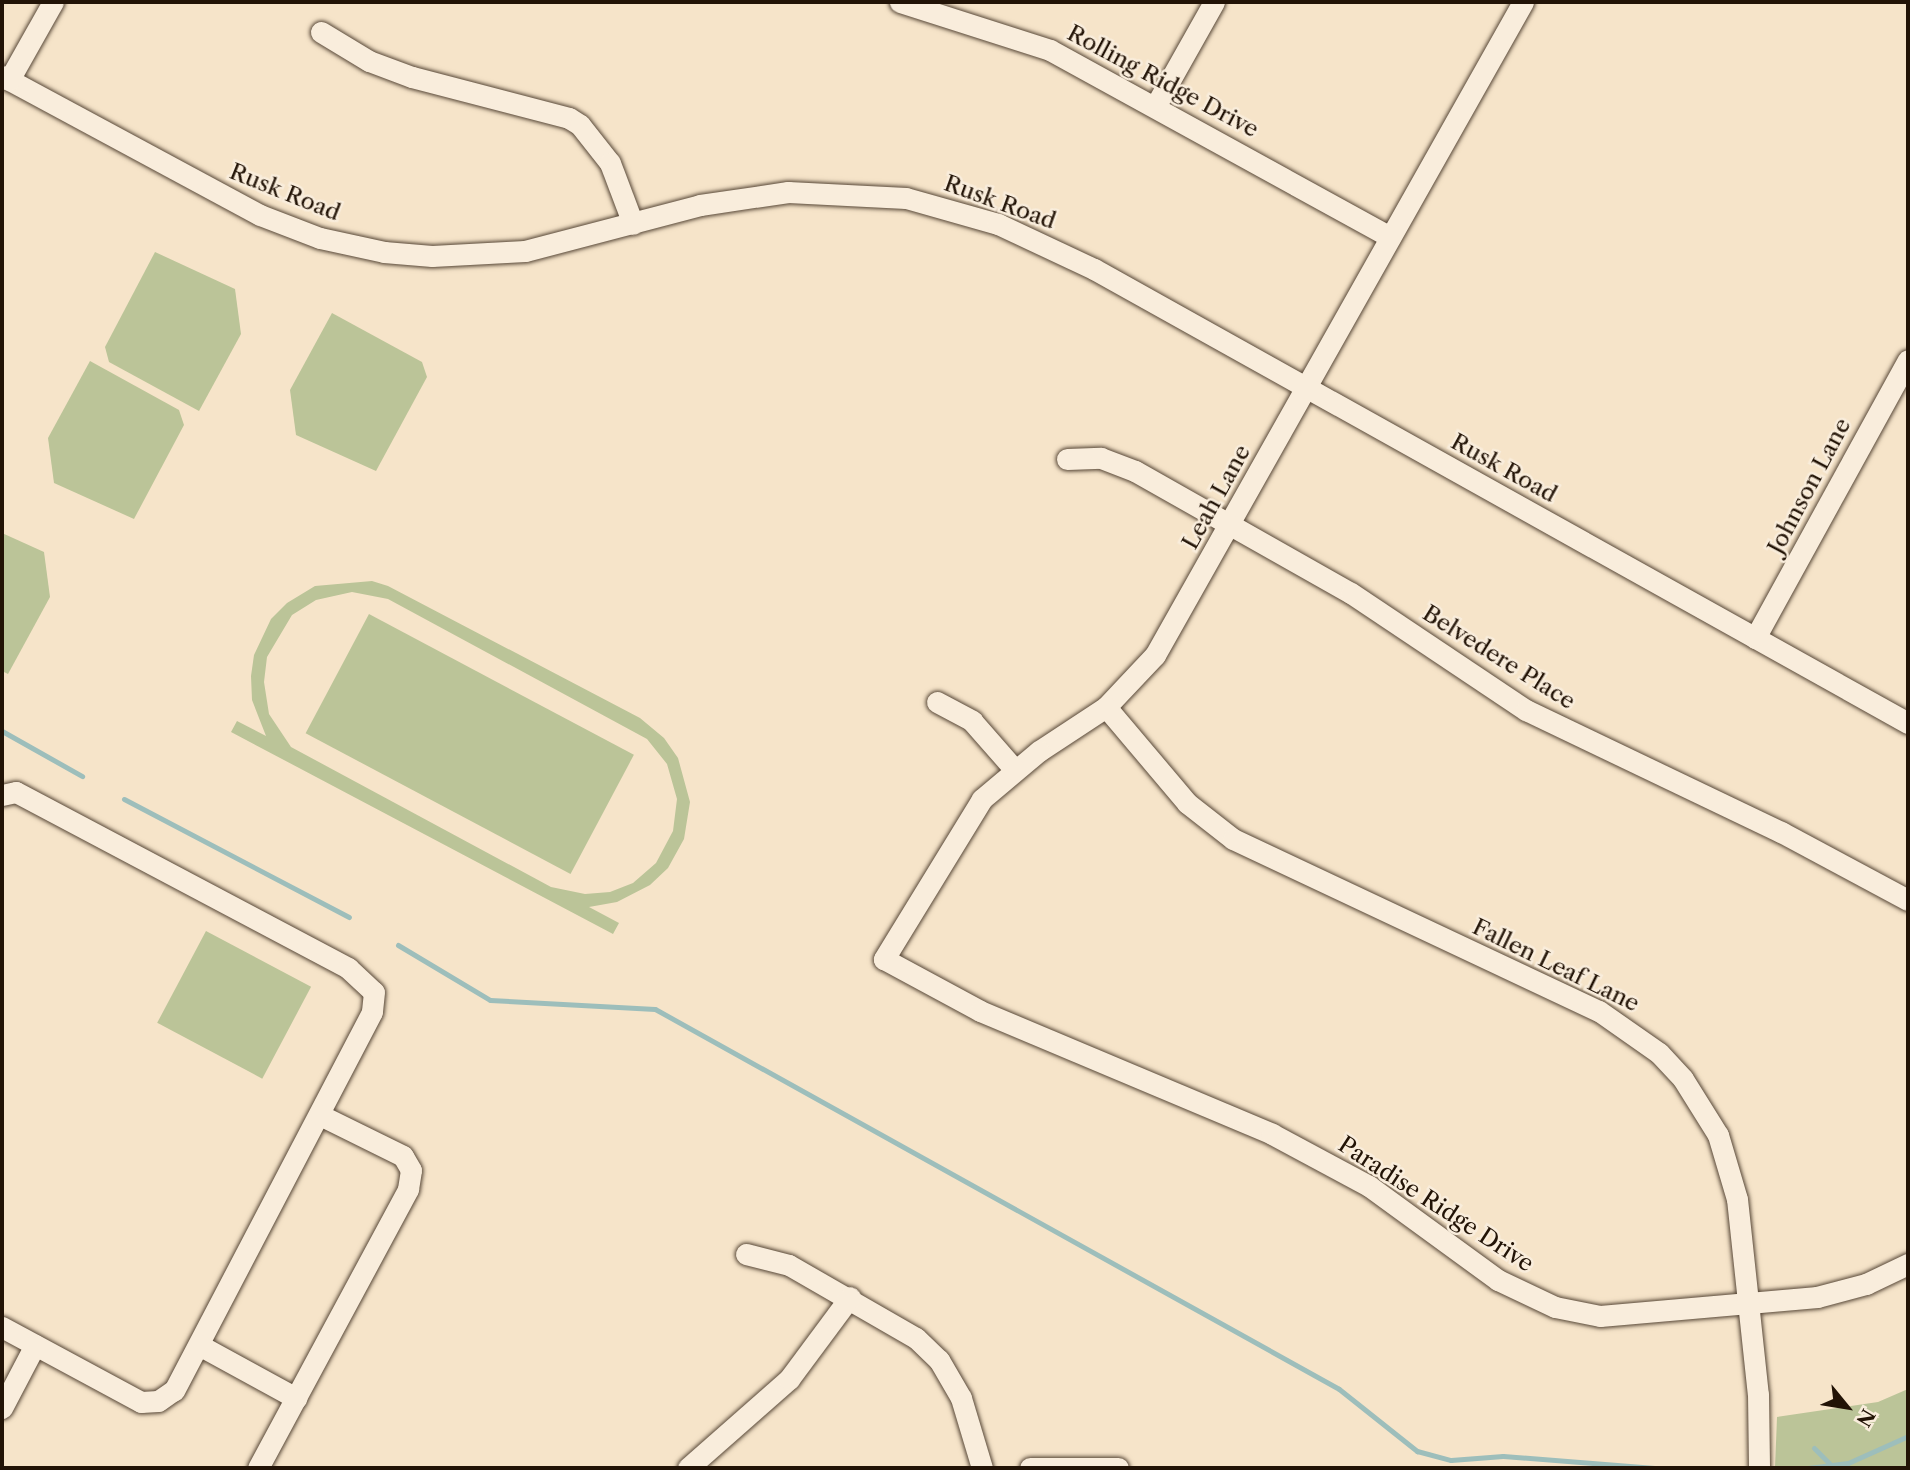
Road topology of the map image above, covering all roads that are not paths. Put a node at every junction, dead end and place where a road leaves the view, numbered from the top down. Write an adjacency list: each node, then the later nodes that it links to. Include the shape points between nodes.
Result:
1 (53, 2): 6 (street)
2 (900, 2): 7 (street, Rolling Ridge Drive, via 1050,50)
3 (1214, 2): 7 (street)
4 (1523, 2): 9 (street, Leah Lane)
5 (321, 32): 8 (street, via 369,61 412,77 569,118 602,148)
6 (6, 78): 8 (street, Rusk Road, via 260,215 352,246 432,256 478,256 525,251)
7 (1156, 105): 9 (street, Rolling Ridge Drive)
8 (633, 224): 11 (street, Rusk Road, via 700,205 788,192 906,198 964,213 1041,242)
9 (1389, 236): 11 (street, Leah Lane)
10 (1908, 360): 14 (street, Johnson Lane)
11 (1308, 387): 13 (street, Leah Lane); 14 (street, Rusk Road)
12 (1067, 459): 13 (street, Belvedere Place, via 1116,463)
13 (1231, 524): 16 (street, Leah Lane, via 1156,655); 20 (street, Belvedere Place, via 1351,593 1526,710 1782,832)
14 (1755, 638): 17 (street, Rusk Road)
15 (937, 702): 18 (street, via 972,721)
16 (1106, 707): 18 (street, Leah Lane); 26 (street, Fallen Leaf Lane, via 1187,803 1233,839 1599,1011 1659,1053 1699,1101 1728,1159)
17 (1908, 723)
18 (1015, 770): 21 (street, Leah Lane, via 982,799)
19 (2, 795): 22 (street, via 16,792 363,978 374,992 372,1012)
20 (1908, 900)
21 (884, 960): 26 (street, Paradise Ridge Drive, via 981,1011 1272,1134 1369,1186 1498,1280 1555,1307 1600,1316)
22 (320, 1115): 29 (street); 30 (street, via 403,1156 411,1170 408,1189)
23 (746, 1254): 25 (street, via 779,1261)
24 (1908, 1264): 26 (street, Paradise Ridge Drive, via 1840,1292)
25 (850, 1297): 33 (street, via 789,1379); 34 (street, via 916,1338 939,1360 961,1398)
26 (1748, 1301): 37 (street, Fallen Leaf Lane)
27 (2, 1327): 28 (street)
28 (34, 1345): 29 (street, via 141,1402 158,1401 174,1390); 31 (street)
29 (199, 1345): 30 (street)
30 (296, 1398): 32 (street)
31 (2, 1408)
32 (258, 1468)
33 (688, 1468)
34 (982, 1468)
35 (1030, 1468): 36 (street)
36 (1118, 1468)
37 (1759, 1468)

